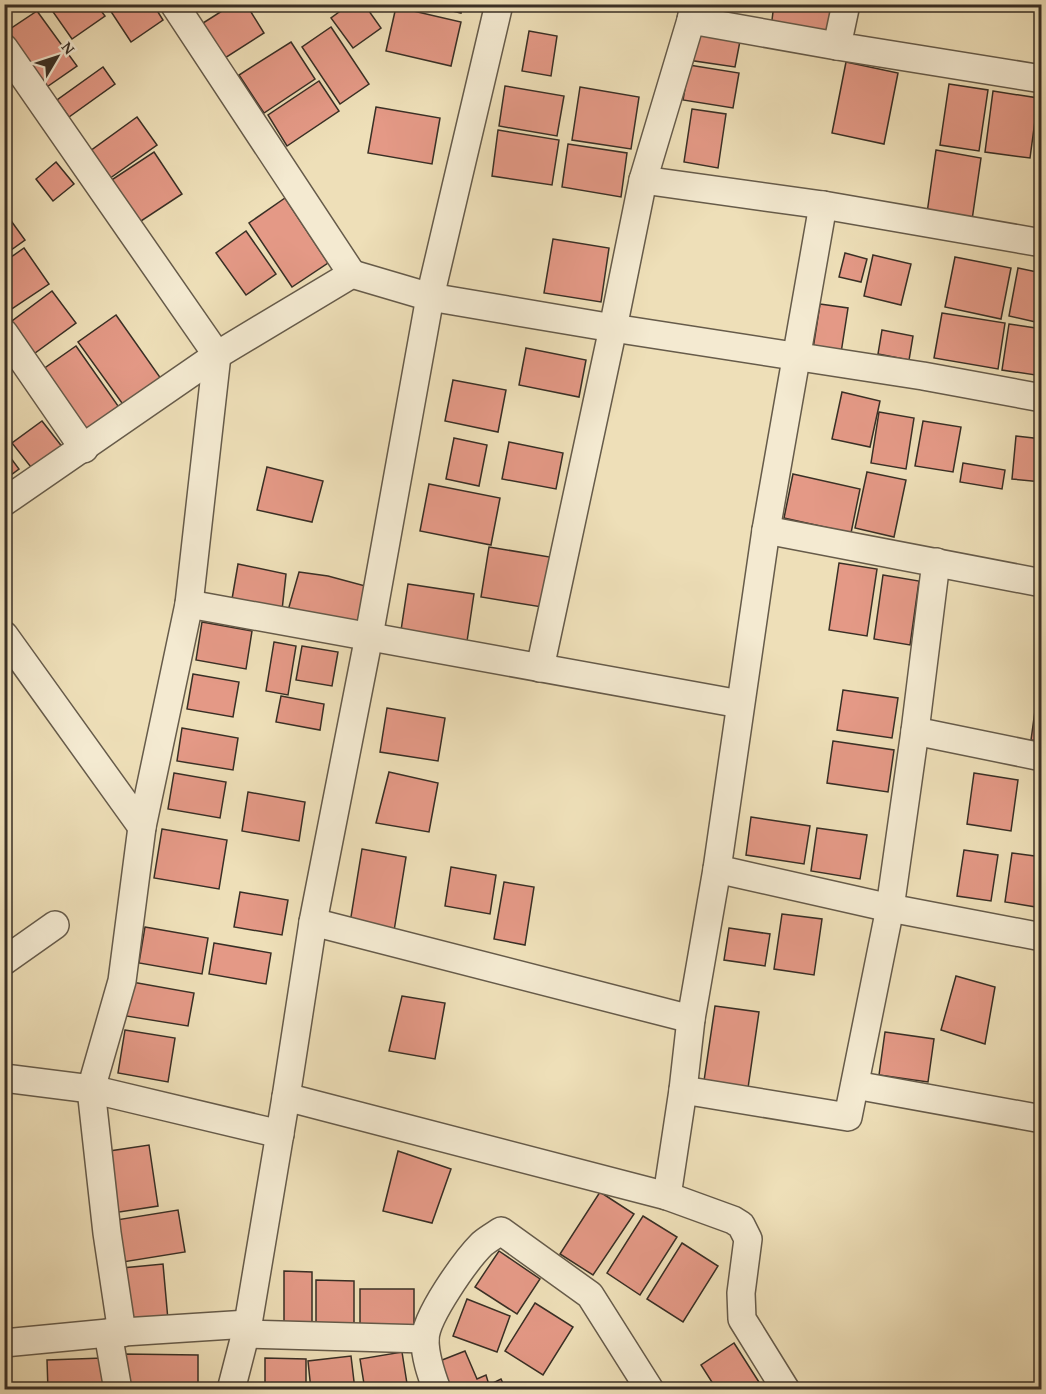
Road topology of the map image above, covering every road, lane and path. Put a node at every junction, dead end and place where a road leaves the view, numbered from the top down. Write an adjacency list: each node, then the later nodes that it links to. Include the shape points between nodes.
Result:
1 (174, 4): 11 (street)
2 (499, 4): 12 (street)
3 (846, 4): 5 (street)
4 (693, 12): 5 (street); 8 (street)
5 (837, 46): 7 (street)
6 (4, 48): 15 (street)
7 (1041, 80)
8 (643, 180): 9 (street); 13 (street)
9 (823, 205): 10 (street); 16 (street)
10 (1041, 243)
11 (352, 274): 12 (street); 15 (street)
12 (430, 297): 13 (street); 25 (street)
13 (614, 328): 16 (street); 26 (street)
14 (4, 333): 18 (street)
15 (217, 355): 18 (street); 23 (street)
16 (796, 355): 17 (street); 20 (street)
17 (1041, 398)
18 (84, 449): 19 (street)
19 (4, 502)
20 (766, 530): 21 (street); 27 (street)
21 (936, 562): 22 (street); 28 (street)
22 (1041, 583)
23 (189, 604): 25 (street); 30 (street)
24 (4, 635): 30 (street)
25 (369, 636): 26 (street); 33 (street)
26 (540, 668): 27 (street)
27 (740, 704): 31 (street)
28 (915, 731): 29 (street); 32 (street)
29 (1041, 757)
30 (142, 827): 40 (street, via 122,981)
31 (717, 868): 32 (street); 37 (street)
32 (890, 908): 35 (street); 39 (street)
33 (313, 922): 37 (street); 42 (street)
34 (55, 924): 36 (street)
35 (1041, 937)
36 (4, 961)
37 (691, 1018): 41 (street)
38 (4, 1078): 40 (street)
39 (855, 1085): 41 (street, via 848,1117); 43 (street)
40 (91, 1089): 44 (street); 47 (street)
41 (683, 1090): 45 (street)
42 (286, 1097): 44 (street); 45 (street)
43 (1041, 1119)
44 (280, 1134): 46 (street)
45 (667, 1196): 54 (street, via 733,1220 746,1232 742,1319)
46 (247, 1329): 47 (street); 48 (street); 51 (street)
47 (115, 1333): 49 (street); 50 (street)
48 (425, 1339): 52 (street, via 430,1373); 53 (street, via 429,1322 463,1266 483,1243 501,1231 590,1295)
49 (4, 1343)
50 (118, 1389)
51 (231, 1389)
52 (438, 1389)
53 (650, 1389)
54 (786, 1389)

